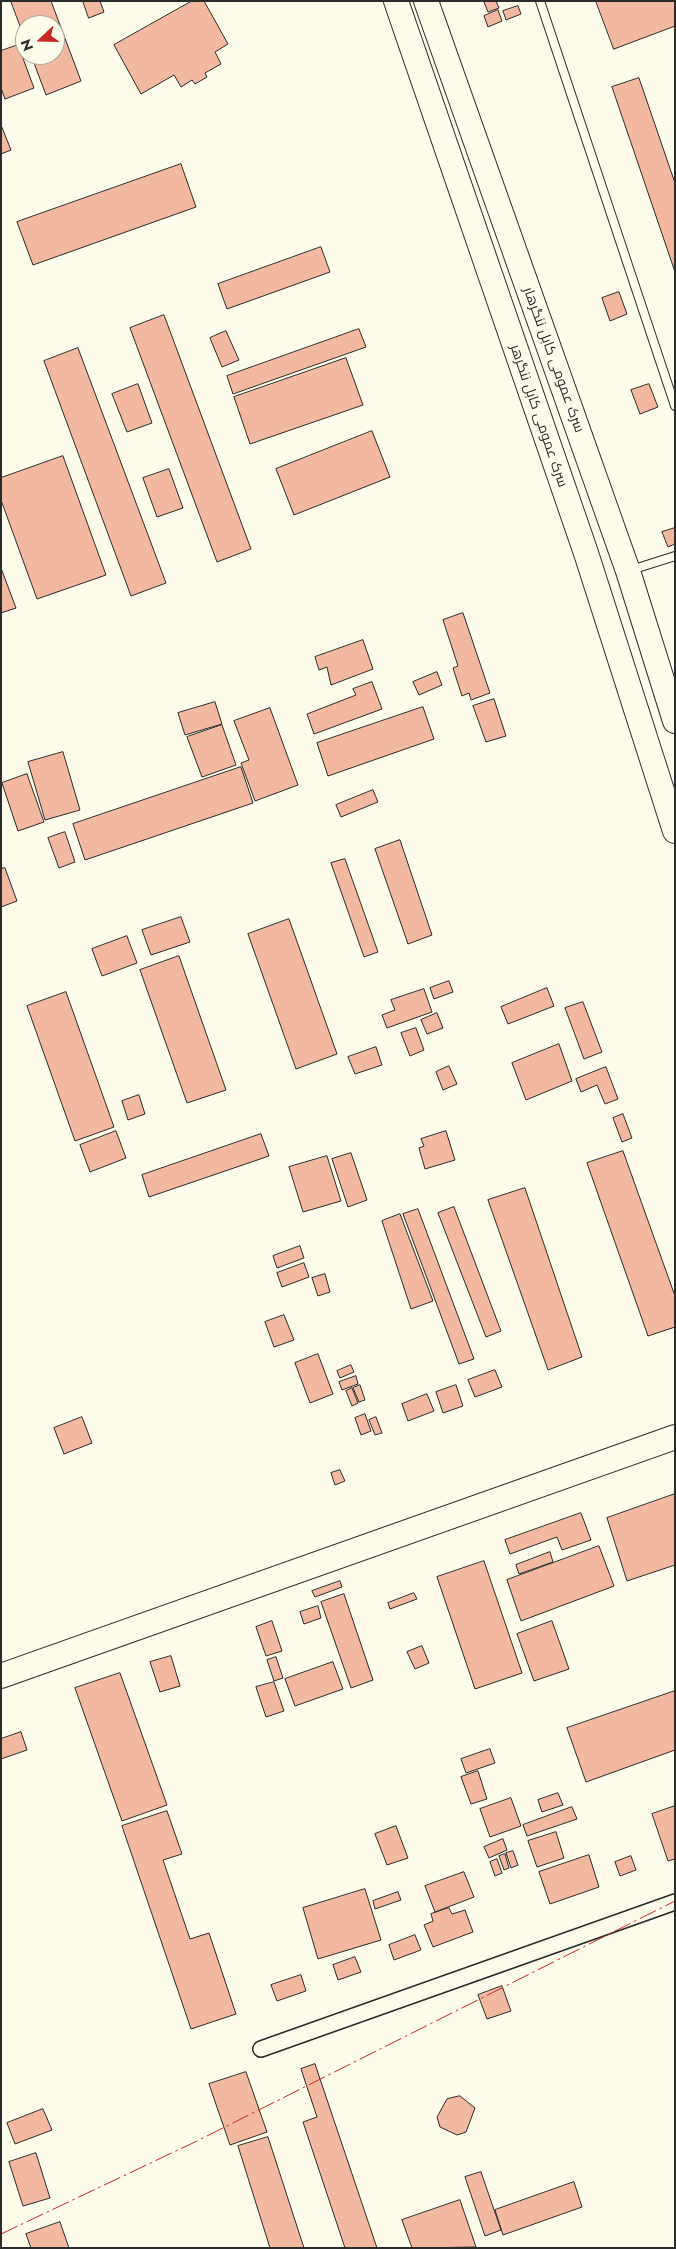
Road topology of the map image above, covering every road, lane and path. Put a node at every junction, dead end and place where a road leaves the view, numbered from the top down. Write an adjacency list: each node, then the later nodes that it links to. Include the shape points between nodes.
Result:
1 (396, 1): 8 (highway, سرک عمومی کابل ننگرهر, via 586,553)
2 (426, 1): 6 (highway, سرک عمومی کابل ننگرهار)
3 (540, 1): 4 (lane)
4 (675, 406)
5 (675, 556): 6 (lane)
6 (628, 571): 7 (highway, سرک عمومی کابل ننگرهار)
7 (675, 721)
8 (675, 831)
9 (675, 1437): 10 (highway)
10 (1, 1676)
11 (675, 1902): 12 (street)
12 (262, 2049)

